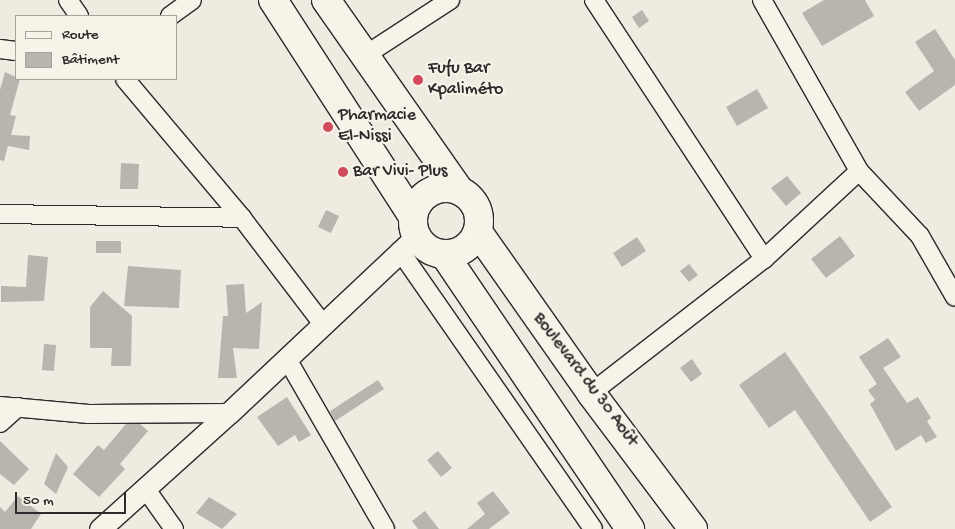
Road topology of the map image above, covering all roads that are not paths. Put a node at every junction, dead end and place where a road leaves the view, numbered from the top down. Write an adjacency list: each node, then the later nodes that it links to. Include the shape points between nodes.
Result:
1 (68, 0): 8 (street)
2 (192, 0): 9 (street)
3 (273, 0): 19 (highway)
4 (326, 0): 12 (highway)
5 (450, 0): 12 (street)
6 (594, 0): 21 (street)
7 (770, 3): 14 (street)
8 (78, 15)
9 (171, 15)
10 (0, 49): 11 (street)
11 (15, 51)
12 (364, 56): 15 (highway)
13 (125, 80): 17 (street)
14 (859, 171): 21 (street); 22 (street, via 920,236)
15 (459, 190): 18 (highway, via 474,203); 19 (highway, via 449,188 430,192 422,198)
16 (0, 214): 17 (street)
17 (242, 218): 23 (street)
18 (478, 232): 20 (highway, via 465,248); 25 (highway, Boulevard du 30 Août)
19 (410, 234): 20 (highway, via 423,245); 23 (street); 34 (street)
20 (444, 254): 35 (highway)
21 (764, 259): 25 (street)
22 (955, 297)
23 (322, 323): 24 (street)
24 (287, 359): 28 (street); 33 (street)
25 (591, 393): 36 (highway, Boulevard du 30 Août)
26 (0, 406): 27 (street)
27 (18, 407): 28 (street, via 89,414); 29 (street)
28 (229, 413): 30 (street)
29 (0, 424)
30 (146, 488): 31 (street); 32 (street)
31 (100, 529)
32 (174, 529)
33 (385, 529)
34 (593, 529)
35 (630, 529)
36 (693, 529)

